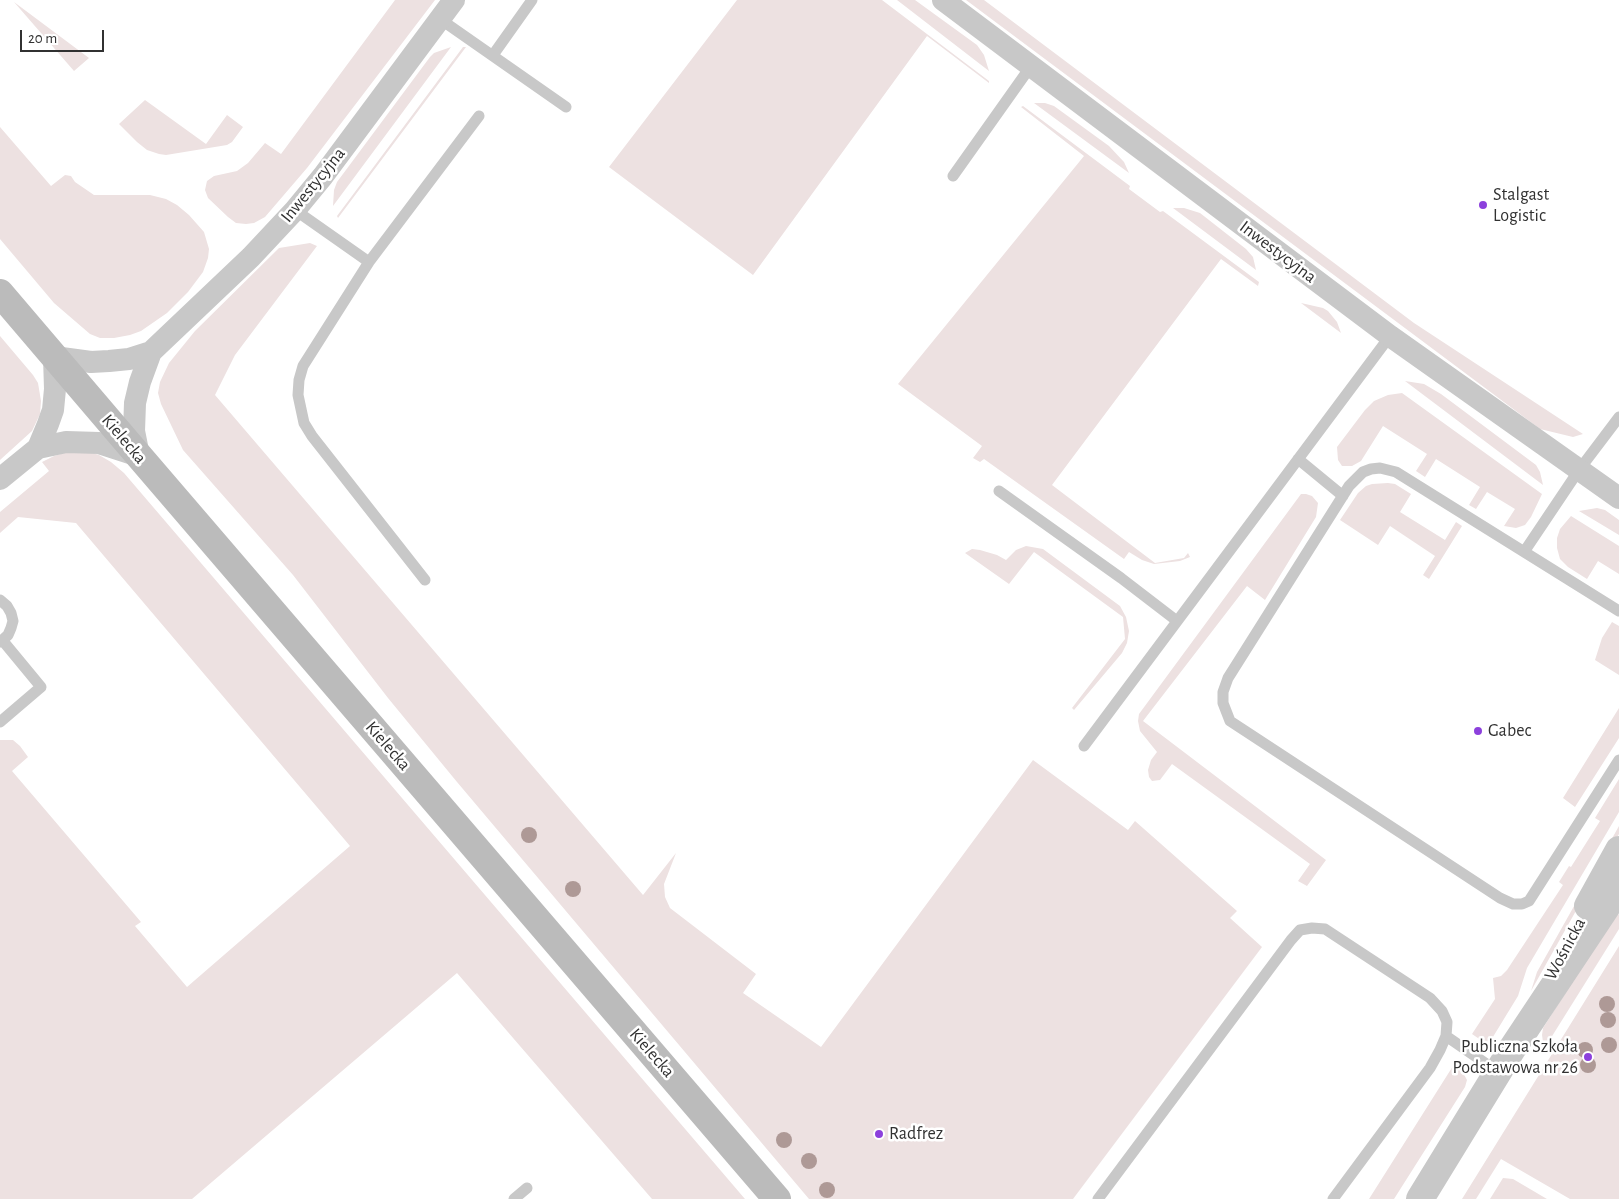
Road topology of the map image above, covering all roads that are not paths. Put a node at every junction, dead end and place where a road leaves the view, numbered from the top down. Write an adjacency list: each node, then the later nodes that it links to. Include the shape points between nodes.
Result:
1 (454, 0): 4 (street, Inwestycyjna)
2 (532, 0): 5 (lane)
3 (942, 0): 6 (street, Inwestycyjna)
4 (440, 19): 5 (lane); 10 (street, Inwestycyjna)
5 (493, 55): 7 (lane)
6 (1031, 66): 9 (lane); 13 (street, Inwestycyjna)
7 (566, 107)
8 (479, 116): 11 (lane)
9 (953, 176)
10 (295, 210): 11 (lane); 14 (street, Inwestycyjna, via 251,257)
11 (369, 262): 26 (lane, via 303,366 298,395 300,412 312,436)
12 (0, 292): 15 (main road, Kielecka)
13 (1390, 336): 19 (lane); 20 (street, Inwestycyjna)
14 (151, 352): 15 (street, Inwestycyjna, via 129,359 91,362); 18 (street, Inwestycyjna, via 135,403 134,431)
15 (54, 357): 17 (street, via 56,389 53,410); 18 (main road, Kielecka)
16 (1619, 417): 20 (lane)
17 (38, 448): 18 (street, via 66,442 99,443); 21 (street)
18 (139, 456): 40 (main road, Kielecka)
19 (1298, 459): 23 (lane); 29 (lane)
20 (1579, 470): 24 (street, Inwestycyjna); 25 (lane)
21 (0, 480)
22 (1000, 491): 29 (lane)
23 (1343, 496): 25 (lane, via 1363,472 1388,469); 33 (lane, via 1228,678 1223,703 1230,721 1513,904 1530,901)
24 (1619, 498)
25 (1524, 552): 28 (lane)
26 (425, 580)
27 (0, 600): 30 (lane, via 8,606 12,621 12,628)
28 (1619, 612)
29 (1177, 621): 32 (lane)
30 (1, 641): 31 (lane, via 42,687)
31 (0, 722)
32 (1084, 746)
33 (1619, 760)
34 (1619, 850): 35 (street, Wośnicka)
35 (1613, 892): 37 (street, Wośnicka)
36 (1446, 1036): 37 (lane); 41 (lane, via 1447,1022 1430,998 1325,928 1300,930); 42 (lane, via 1430,1068)
37 (1498, 1073): 43 (street, Wośnicka)
38 (526, 1188): 39 (lane)
39 (514, 1199)
40 (777, 1199)
41 (1098, 1199)
42 (1333, 1199)
43 (1420, 1199)

